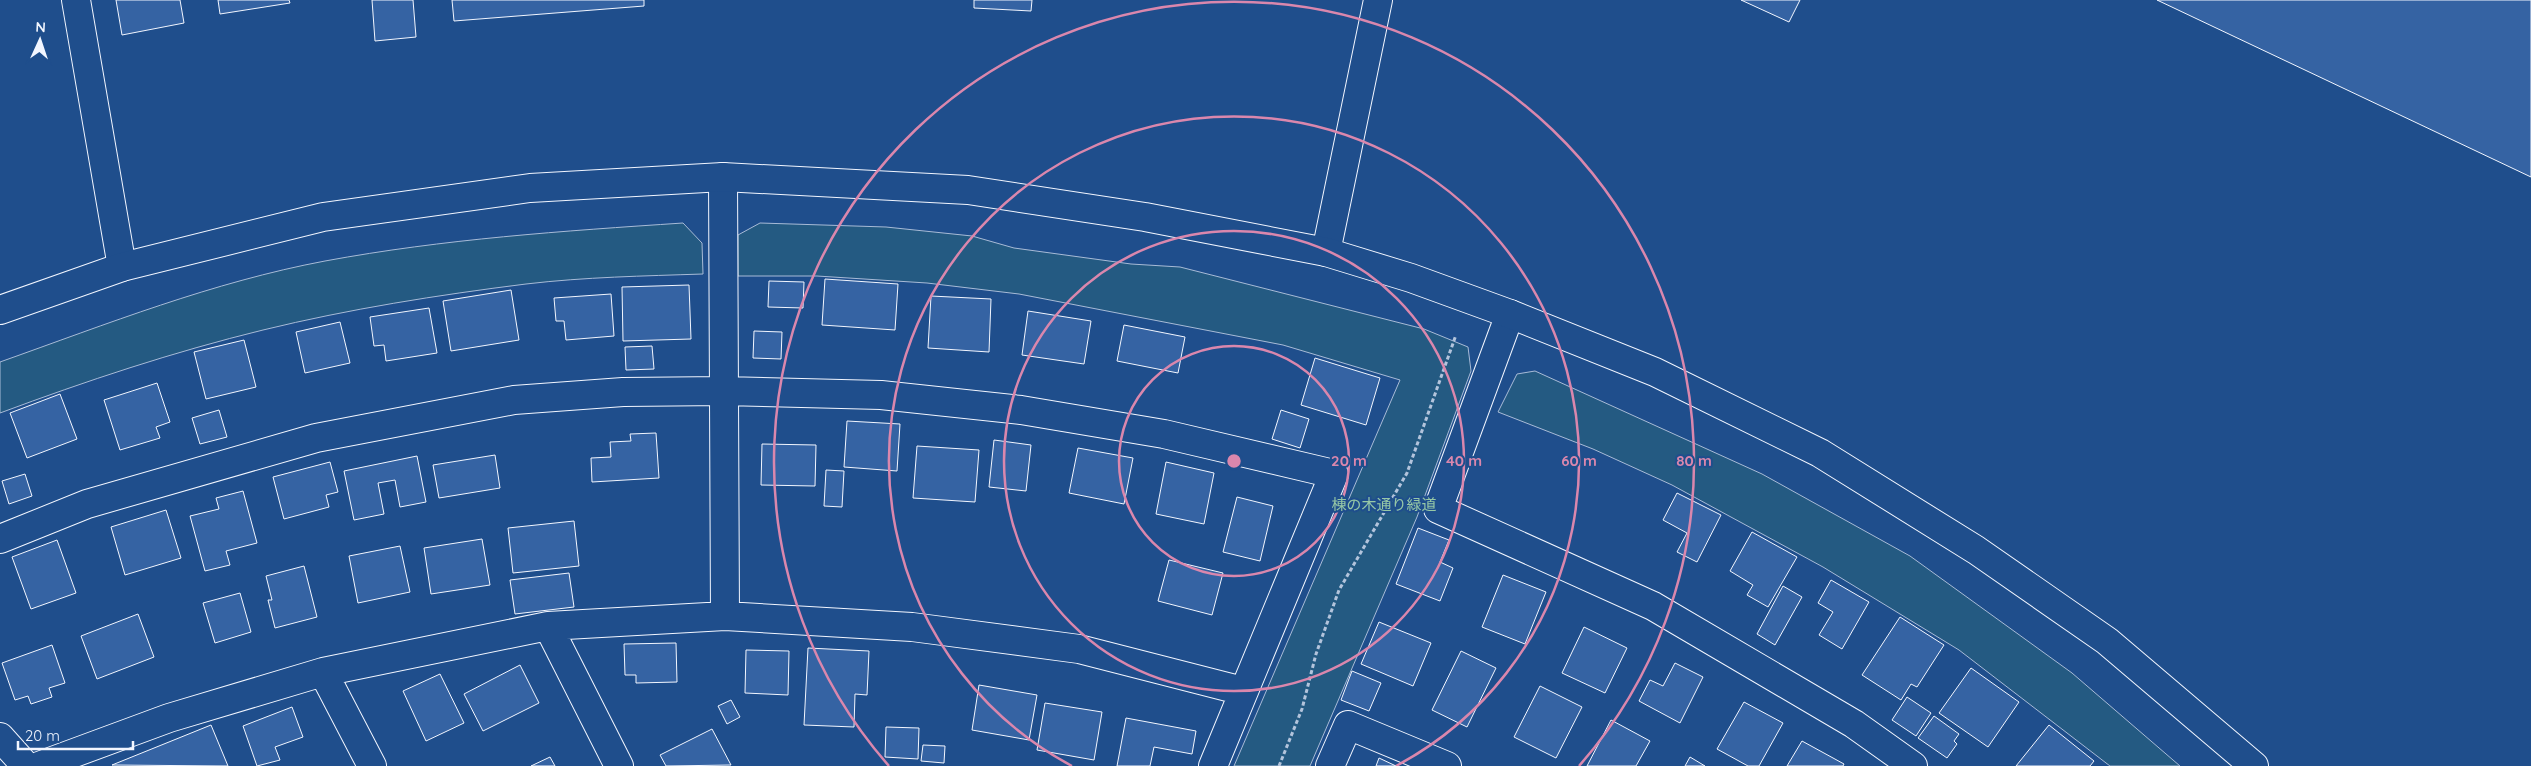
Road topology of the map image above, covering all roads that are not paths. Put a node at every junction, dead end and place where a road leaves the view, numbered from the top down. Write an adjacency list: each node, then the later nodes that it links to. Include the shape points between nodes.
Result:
1 (76, 0): 5 (street)
2 (1378, 0): 4 (street)
3 (723, 177): 4 (street, via 968,190 1145,217); 5 (street, via 530,188 323,217); 8 (street)
4 (1326, 252): 7 (street, via 1411,278)
5 (122, 267): 6 (street)
6 (0, 310)
7 (1510, 314): 22 (street, via 1438,509 1653,606 1854,724); 23 (street, via 1655,372 1820,453 1976,550 2107,642)
8 (723, 391): 9 (street, via 623,392 514,400 316,438 87,504); 10 (street); 13 (street, via 881,395 1021,410 1164,434 1334,474)
9 (0, 539)
10 (726, 616): 11 (street); 13 (street, via 912,627 1079,649)
11 (548, 626): 12 (street); 18 (street)
12 (322, 672): 16 (street, via 169,718); 17 (street)
13 (1243, 691): 19 (street)
14 (0, 737): 15 (street)
15 (26, 766)
16 (39, 766)
17 (372, 766)
18 (619, 766)
19 (1213, 766)
20 (1330, 766): 21 (street, via 1348,725)
21 (1447, 766)
22 (1913, 766)
23 (2254, 766)

